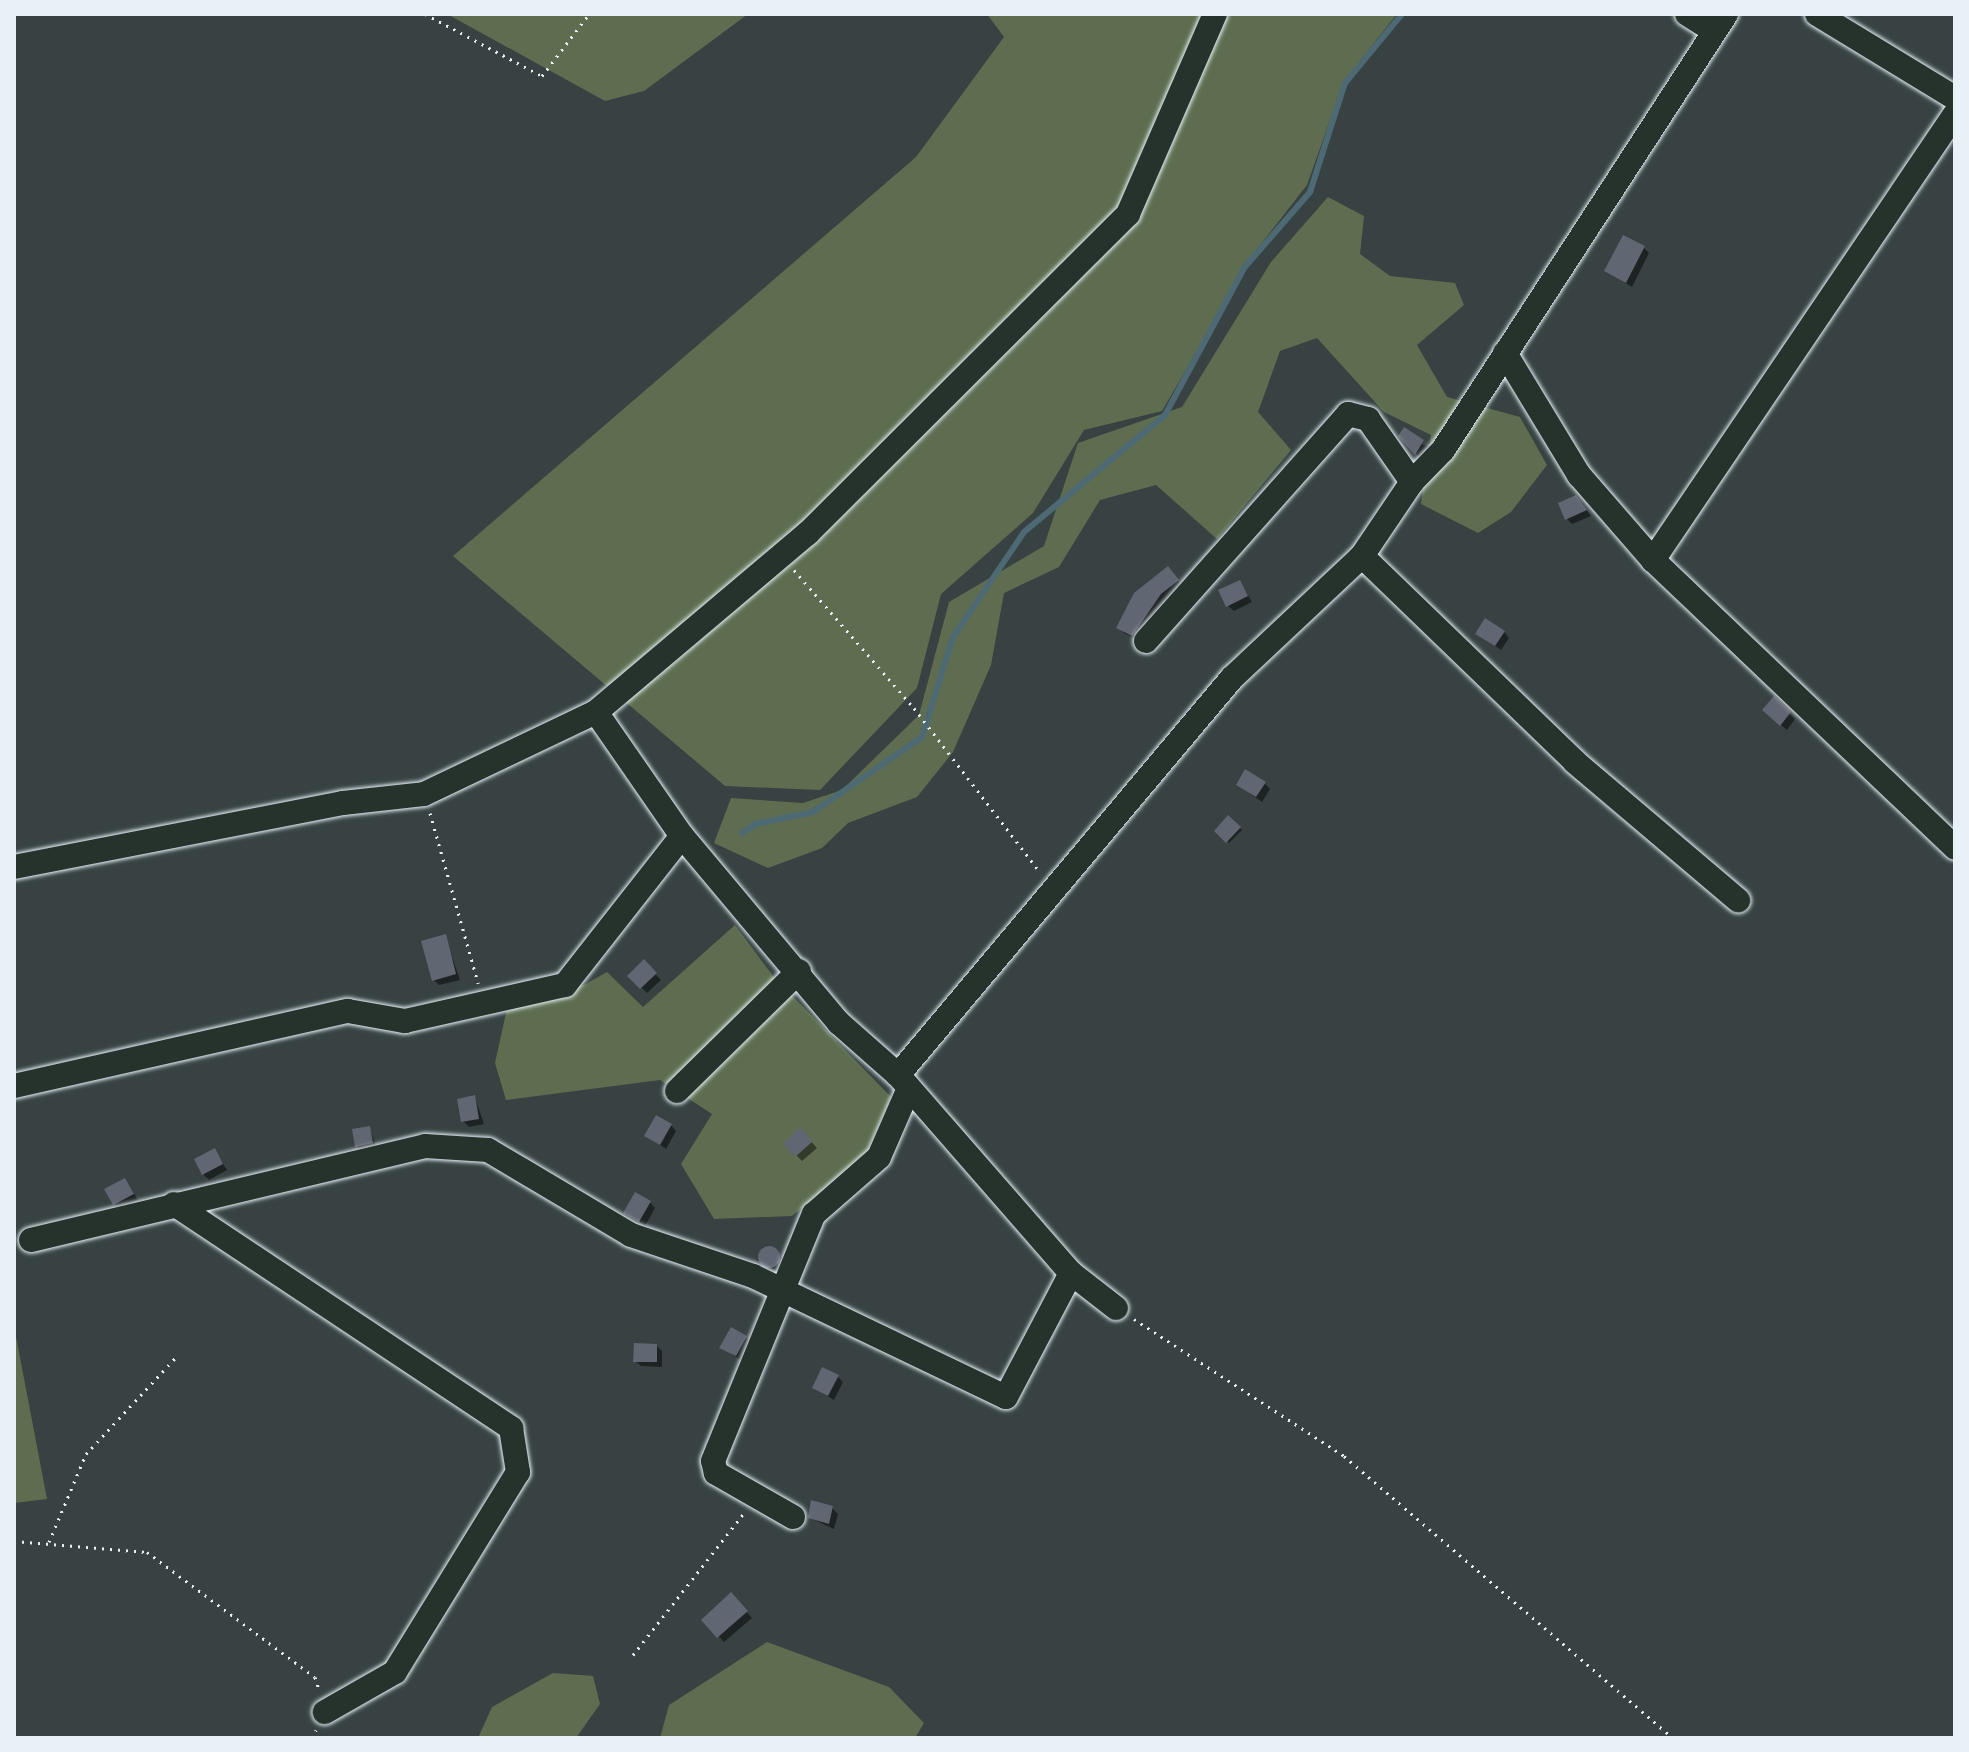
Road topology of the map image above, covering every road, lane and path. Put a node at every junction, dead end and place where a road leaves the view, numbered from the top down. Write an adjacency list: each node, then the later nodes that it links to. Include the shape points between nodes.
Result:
1 (425, 14): 2 (path, via 542,76)
2 (589, 14)
3 (1215, 14): 11 (street, via 1128,214)
4 (1687, 14): 6 (street)
5 (1817, 14): 7 (street)
6 (1720, 23): 9 (street)
7 (1955, 98)
8 (1955, 114): 13 (street)
9 (1505, 353): 10 (street, via 1443,450); 13 (street, via 1579,475)
10 (1412, 482): 12 (street); 14 (street, via 1368,419 1348,414)
11 (781, 556): 15 (street); 20 (path, via 914,708)
12 (1362, 556): 20 (street, via 1232,678); 21 (street, via 1575,762)
13 (1653, 560): 18 (street)
14 (1146, 641)
15 (596, 712): 16 (street); 17 (street)
16 (424, 794): 19 (street, via 343,803); 23 (path)
17 (682, 836): 22 (street); 23 (street, via 565,985)
18 (1955, 848)
19 (14, 867)
20 (1053, 889): 24 (street)
21 (1738, 900)
22 (799, 971): 24 (street, via 839,1023); 26 (street)
23 (484, 1003): 25 (street, via 405,1021 348,1011)
24 (903, 1082): 29 (street); 30 (street, via 879,1157 814,1214)
25 (14, 1086)
26 (677, 1091)
27 (174, 1204): 28 (street); 30 (street, via 425,1146 488,1150 631,1235 753,1276); 38 (street, via 511,1428 518,1472 395,1672)
28 (31, 1240)
29 (1071, 1273): 30 (street, via 1006,1397); 31 (street)
30 (784, 1295): 33 (street, via 713,1461 716,1473)
31 (1116, 1308): 40 (path, via 1344,1456)
32 (178, 1355): 36 (path, via 86,1454)
33 (757, 1497): 34 (street); 37 (path)
34 (793, 1517)
35 (14, 1541): 36 (path)
36 (49, 1542): 38 (path, via 147,1552 315,1677)
37 (633, 1655)
38 (325, 1712): 39 (path)
39 (312, 1738)
40 (1673, 1738)

